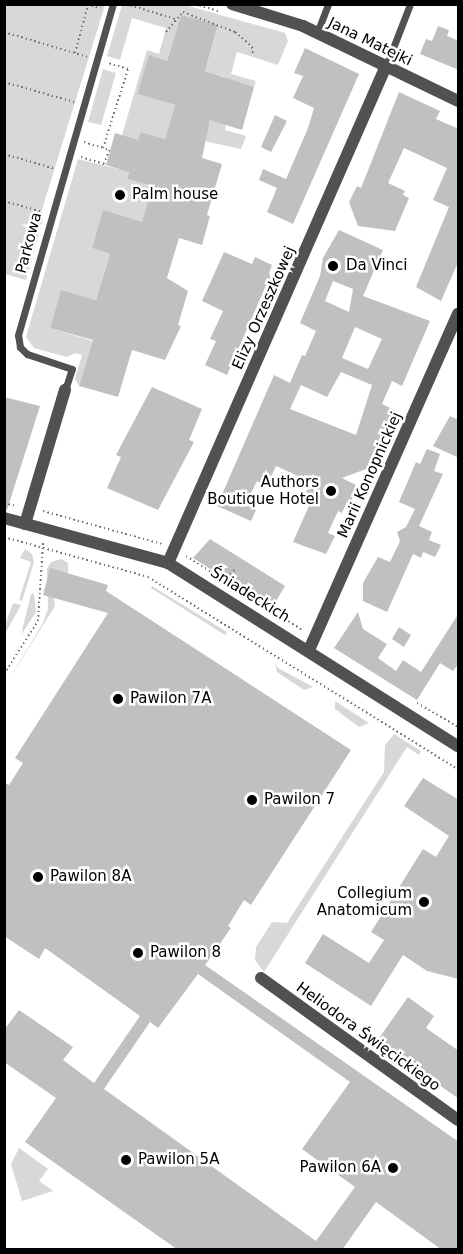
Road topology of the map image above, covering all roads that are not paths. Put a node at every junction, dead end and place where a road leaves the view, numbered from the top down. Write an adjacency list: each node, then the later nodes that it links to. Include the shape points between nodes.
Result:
1 (232, 4): 5 (street, Jana Matejki)
2 (328, 4): 5 (lane)
3 (410, 4): 6 (lane)
4 (112, 8): 9 (lane, Parkowa, via 18,335 20,348 27,354 72,369)
5 (317, 33): 6 (street, Jana Matejki)
6 (386, 66): 7 (street, Jana Matejki); 12 (street, Elizy Orzeszkowej)
7 (459, 101)
8 (459, 313): 13 (street, Marii Konopnickiej)
9 (65, 390): 11 (street, Parkowa)
10 (4, 518): 11 (street, Śniadeckich)
11 (25, 524): 12 (street, Śniadeckich)
12 (168, 563): 13 (street, Śniadeckich)
13 (312, 644): 14 (street, Śniadeckich)
14 (459, 746)
15 (261, 978): 16 (street, Heliodora Święcickiego)
16 (459, 1120)

